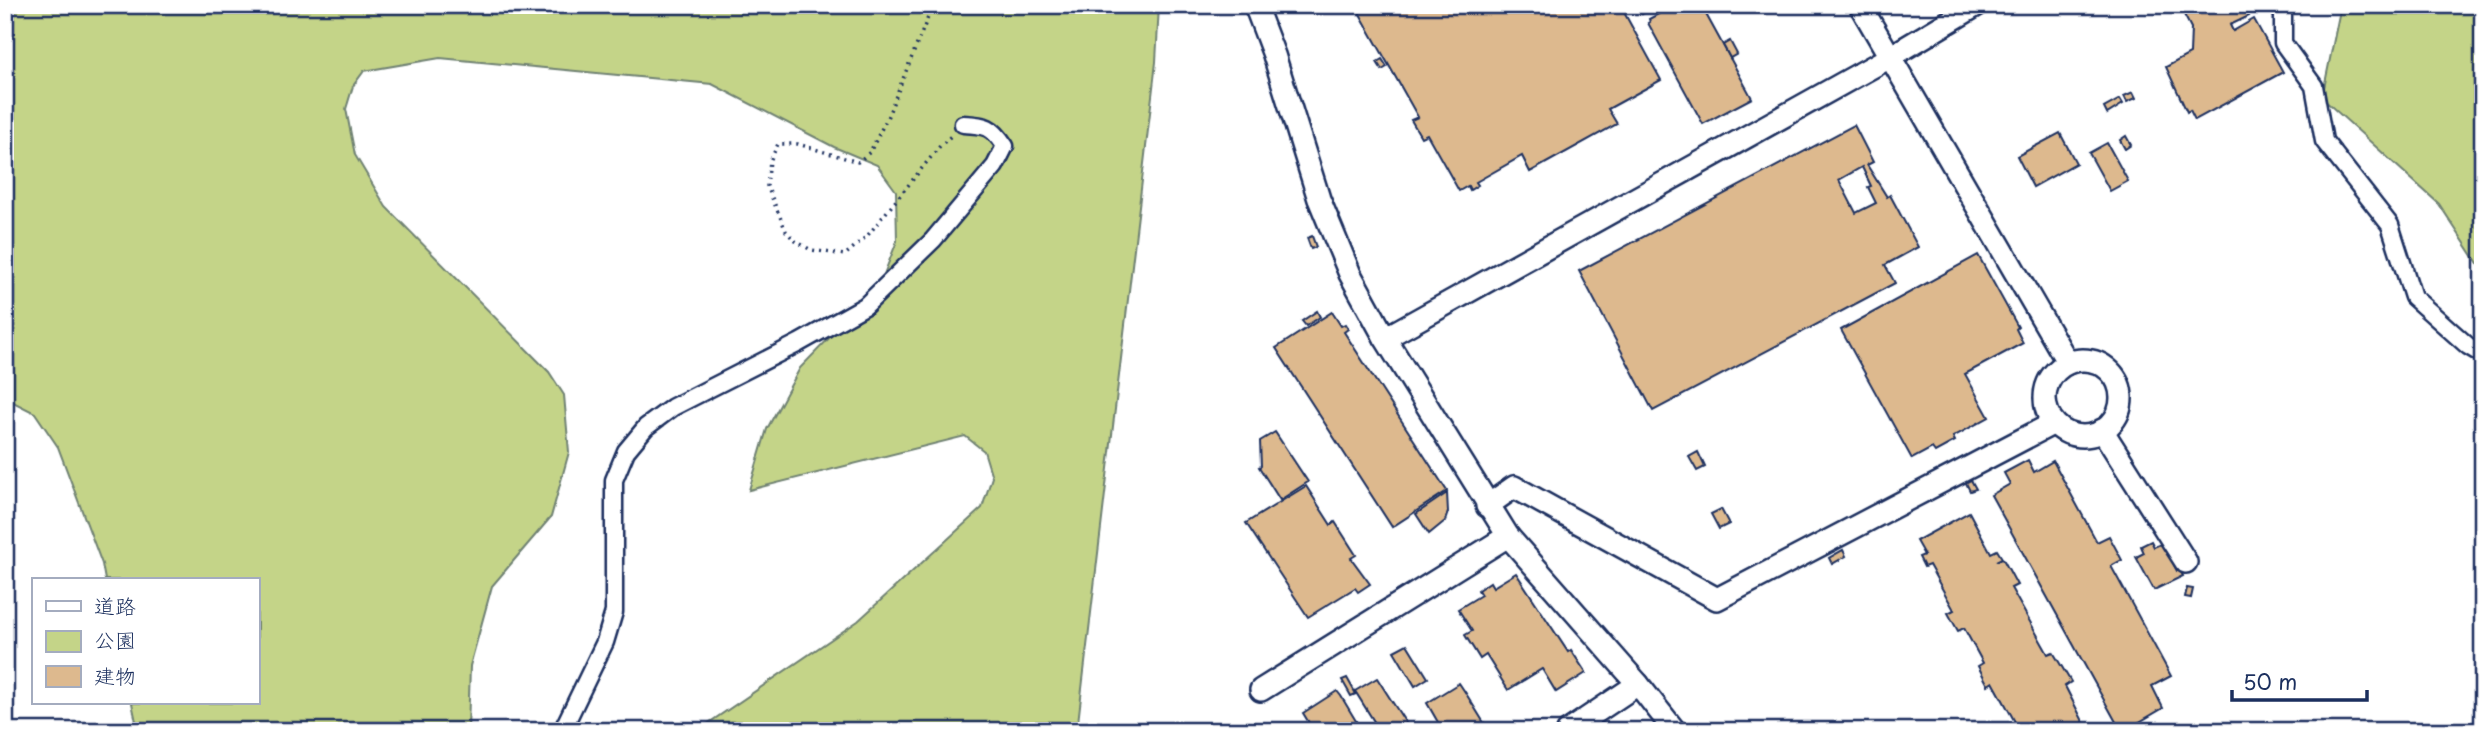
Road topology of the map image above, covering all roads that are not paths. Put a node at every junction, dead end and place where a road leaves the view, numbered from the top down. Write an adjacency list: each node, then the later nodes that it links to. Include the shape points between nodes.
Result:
1 (1255, 5): 7 (street, via 1319,199 1350,274)
2 (1860, 5): 5 (street)
3 (1976, 5): 5 (street)
4 (2278, 5): 8 (street, via 2283,15 2283,43 2314,86 2324,141 2390,225 2413,297)
5 (1889, 57): 7 (street); 9 (street)
6 (963, 124): 17 (street, via 987,125 997,135 1005,146 995,166 933,240 865,306 673,407 625,451 614,480 614,612 606,642)
7 (1385, 338): 12 (street)
8 (2483, 355)
9 (2068, 363): 10 (street, via 2057,370 2046,390 2045,402); 11 (street, via 2080,360 2104,367 2119,386 2118,411)
10 (2054, 423): 11 (street, via 2072,434); 12 (street, via 1717,599 1514,487)
11 (2102, 430): 14 (street)
12 (1487, 506): 13 (street)
13 (1508, 536): 15 (street); 16 (street)
14 (2186, 562)
15 (1638, 684): 18 (street); 19 (street)
16 (1261, 690)
17 (562, 731)
18 (1568, 731)
19 (1675, 731)

